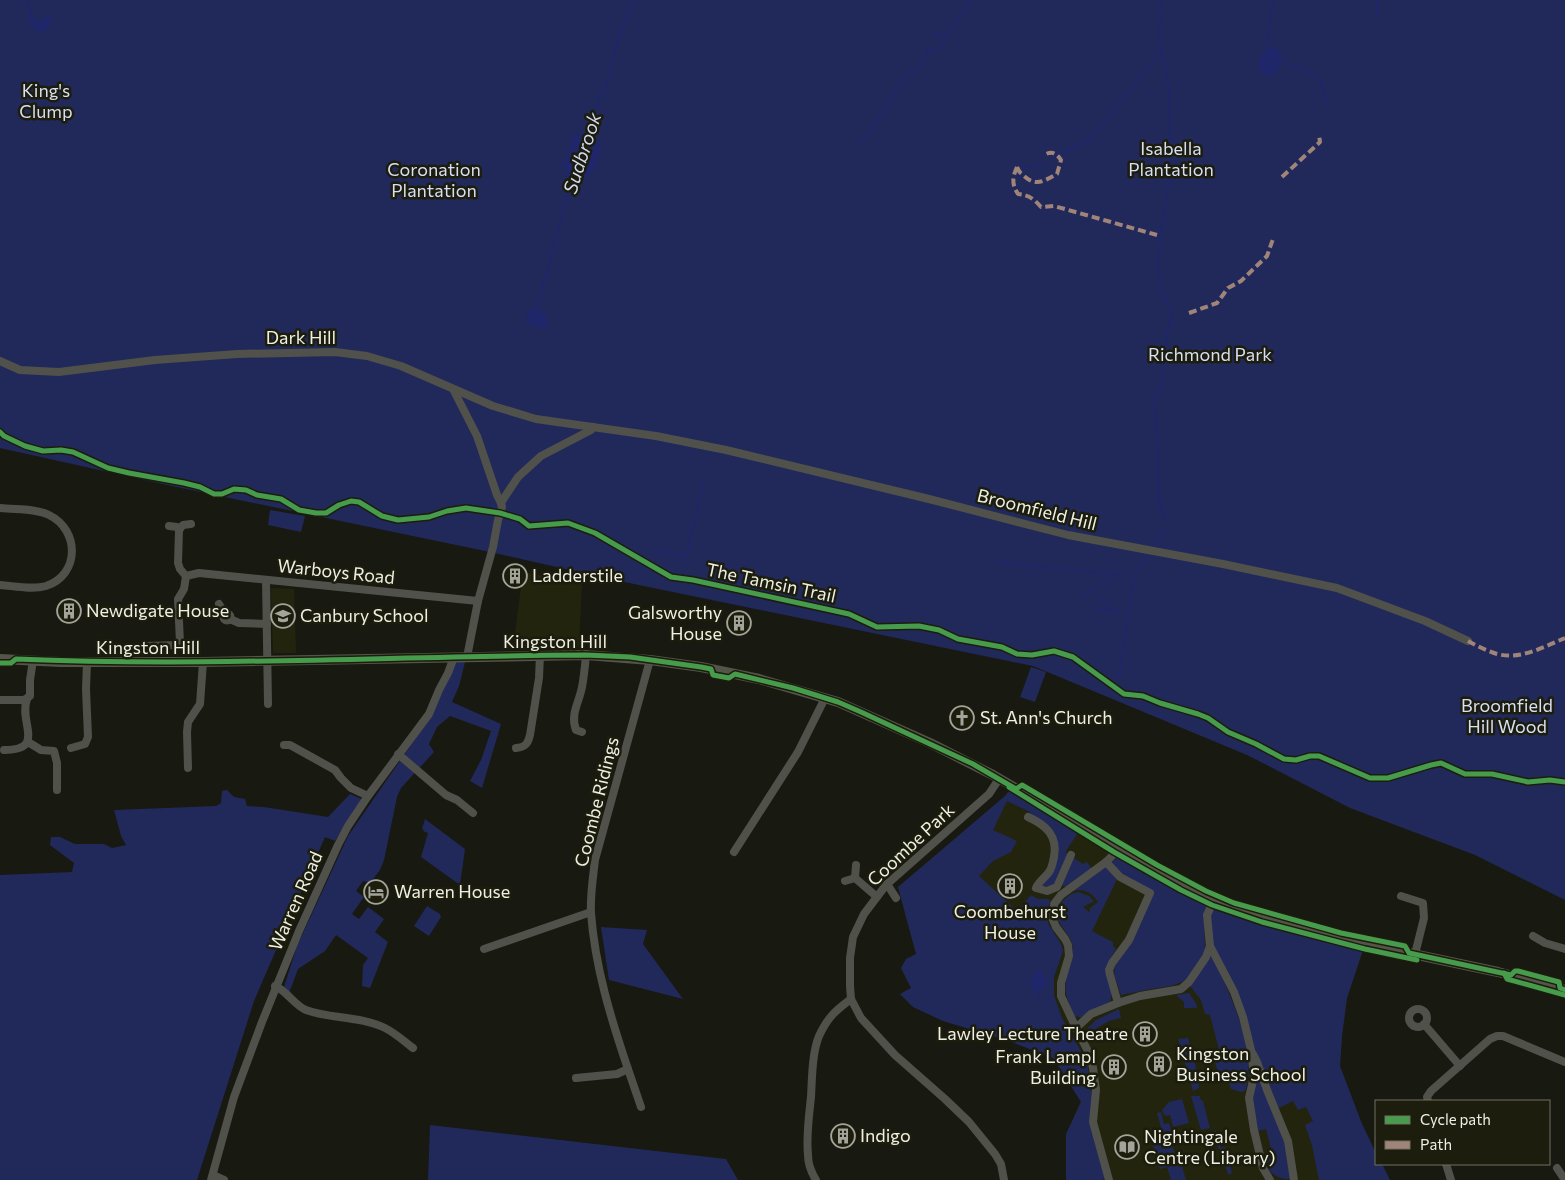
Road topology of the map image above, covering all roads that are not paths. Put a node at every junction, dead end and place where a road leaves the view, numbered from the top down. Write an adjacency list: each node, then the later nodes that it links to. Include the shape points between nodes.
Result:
1 (0, 361): 2 (street, Dark Hill, via 20,370 59,372 228,354 335,352 367,356 401,366)
2 (453, 389): 3 (street, Dark Hill, via 536,419); 4 (street, via 477,436)
3 (593, 427): 4 (street, via 551,449 531,464 512,484); 17 (street, Broomfield Hill, via 726,450 1068,535 1337,588)
4 (501, 503): 12 (street)
5 (0, 508): 11 (street, via 50,515 65,527 72,552 66,571 53,583 36,587)
6 (191, 524): 8 (street, via 183,524)
7 (169, 526): 8 (street)
8 (179, 530): 9 (street, via 178,563)
9 (188, 576): 10 (street, Warboys Road, via 199,573); 18 (street, via 178,599 180,643)
10 (266, 580): 12 (street, Warboys Road); 15 (street)
11 (0, 585)
12 (478, 601): 22 (street)
13 (219, 604): 14 (street)
14 (226, 618): 15 (street, via 239,623); 16 (street)
15 (267, 624): 26 (street)
16 (218, 626)
17 (1468, 641)
18 (145, 646)
19 (540, 655): 20 (main road, Kingston Hill); 22 (main road, Kingston Hill); 38 (street, via 528,743)
20 (586, 655): 25 (main road, Kingston Hill); 33 (street, via 573,722 576,730)
21 (454, 657): 22 (main road, Kingston Hill); 26 (main road, Kingston Hill); 41 (street, Warren Road, via 429,714)
22 (467, 657)
23 (0, 659): 24 (main road, Kingston Hill)
24 (33, 660): 27 (main road, Kingston Hill); 30 (street, via 30,696)
25 (650, 660): 29 (main road, Kingston Hill, via 760,679); 62 (street, Coombe Ridings, via 595,860)
26 (268, 661): 28 (main road, Kingston Hill); 32 (street)
27 (87, 662): 28 (main road, Kingston Hill); 35 (street, via 88,736)
28 (203, 662): 42 (street, via 200,704 188,722)
29 (825, 698): 43 (main road, Kingston Hill, via 921,738); 49 (street, via 798,752)
30 (27, 699): 31 (street); 34 (street)
31 (0, 700)
32 (268, 704)
33 (582, 732)
34 (28, 742): 39 (street, via 19,748); 44 (street, via 41,750 54,752)
35 (85, 744): 37 (street); 40 (street)
36 (284, 745): 45 (street, via 290,745 335,770 351,788)
37 (71, 748)
38 (516, 748)
39 (4, 750)
40 (89, 752)
41 (398, 754): 45 (street, Warren Road); 46 (street)
42 (188, 768)
43 (1000, 779): 48 (main road, Kingston Hill); 55 (street, Coombe Park, via 989,794)
44 (57, 790)
45 (368, 796): 68 (street, Warren Road, via 338,845)
46 (473, 814)
47 (1028, 817): 56 (street, via 1046,828 1055,845 1050,872 1036,888 1047,891)
48 (1119, 849): 51 (street); 61 (main road, Kingston Hill)
49 (734, 852)
50 (1071, 855): 56 (street)
51 (1106, 862): 57 (street); 71 (street, via 1120,877 1150,893 1129,940 1112,963 1110,975)
52 (856, 865): 53 (street)
53 (855, 878): 54 (street); 59 (street)
54 (845, 881)
55 (887, 884): 59 (street, Coombe Park); 60 (street)
56 (1058, 886): 57 (street)
57 (1065, 892): 73 (street, via 1054,904 1053,920 1068,945 1061,996)
58 (1401, 896): 67 (street, via 1423,902 1424,918)
59 (876, 897): 70 (street, Coombe Park, via 852,937)
60 (896, 898)
61 (1214, 900): 64 (street, via 1207,915); 67 (main road, Kingston Hill, via 1280,922)
62 (591, 912): 65 (street); 78 (street, Coombe Ridings, via 611,1020)
63 (1533, 936): 66 (street)
64 (1210, 946): 71 (street, via 1206,957 1181,989); 75 (street, via 1234,992)
65 (484, 949)
66 (1565, 949)
67 (1412, 954): 69 (main road, Kingston Hill, via 1504,973)
68 (275, 986): 74 (street, via 303,1009 377,1025); 84 (street, Warren Road, via 234,1097)
69 (1565, 990)
70 (852, 999): 86 (street, via 828,1019 818,1038 807,1142 811,1171); 87 (street, Coombe Park, via 862,1018 895,1055 984,1139 1001,1164)
71 (1118, 1003): 73 (street, via 1091,1014)
72 (1424, 1024): 77 (street)
73 (1076, 1028): 88 (street, via 1090,1055 1096,1090 1093,1122)
74 (413, 1048)
75 (1250, 1050): 89 (street, via 1254,1076 1250,1098 1254,1130 1263,1168); 90 (street, via 1288,1141)
76 (1565, 1062): 77 (street, via 1497,1036)
77 (1460, 1066): 80 (street, via 1431,1091)
78 (628, 1070): 79 (street); 81 (street, Coombe Ridings)
79 (576, 1078)
80 (1428, 1100)
81 (641, 1107)
82 (1446, 1165): 91 (street)
83 (1557, 1168): 92 (street)
84 (212, 1178): 85 (street)
85 (224, 1180)
86 (816, 1180)
87 (1004, 1180)
88 (1110, 1180)
89 (1270, 1180)
90 (1294, 1180)
91 (1451, 1180)
92 (1565, 1180)

